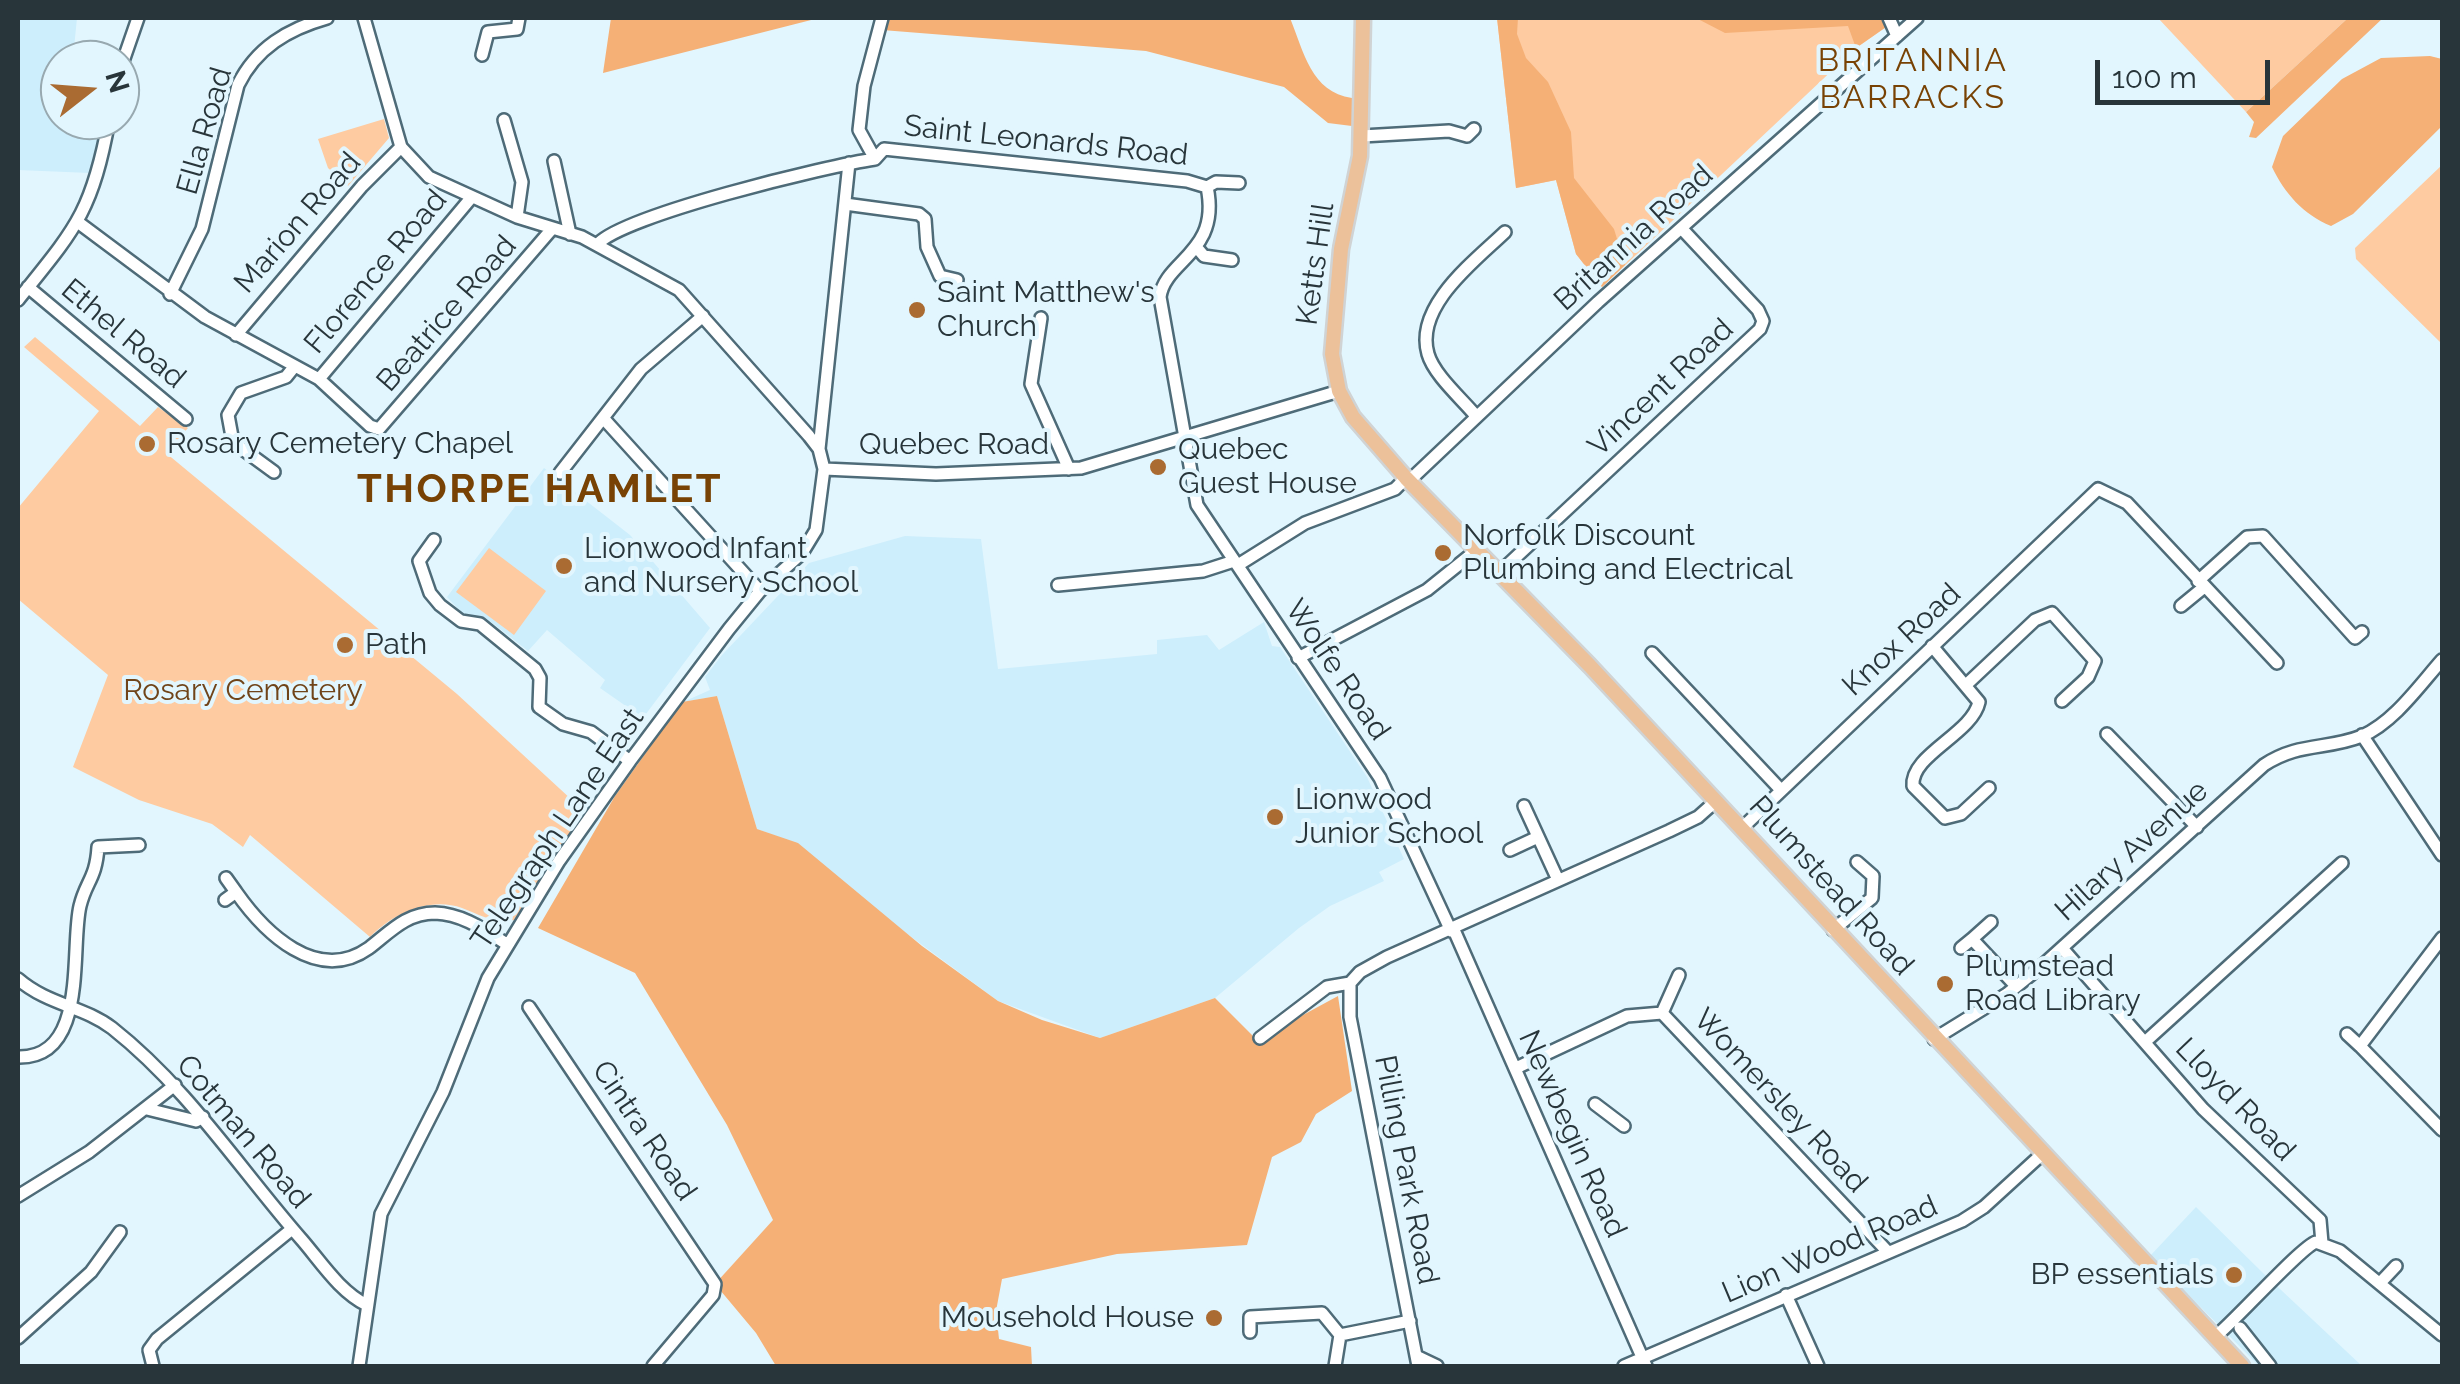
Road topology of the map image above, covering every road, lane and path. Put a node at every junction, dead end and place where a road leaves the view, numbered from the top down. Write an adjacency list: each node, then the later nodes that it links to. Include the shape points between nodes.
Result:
1 (327, 18): 33 (street, Ella Road, via 294,29 248,63 202,229)
2 (364, 18): 14 (street)
3 (520, 18): 9 (street, via 517,29 488,32)
4 (882, 18): 15 (street, via 859,130)
5 (1363, 18): 12 (main road, Ketts Hill)
6 (1890, 18): 8 (street)
7 (1916, 18): 8 (street, Britannia Road)
8 (1896, 36): 25 (street, Britannia Road)
9 (482, 55)
10 (504, 120): 22 (street, via 522,182)
11 (1474, 129): 12 (street, via 1467,136)
12 (1362, 136): 40 (main road, Ketts Hill, via 1334,304)
13 (105, 140): 23 (street)
14 (402, 147): 20 (street, via 429,177); 37 (street, Marion Road)
15 (874, 160): 17 (street, Saint Leonards Road); 19 (street, Saint Leonards Road, via 884,149 900,148)
16 (554, 161): 27 (street)
17 (849, 162): 21 (street); 28 (street, Saint Leonards Road, via 730,191)
18 (1239, 183): 19 (street)
19 (1211, 185): 29 (street, Saint Leonards Road)
20 (471, 198): 22 (street); 39 (street, Florence Road)
21 (845, 204): 31 (street, via 919,214 940,276); 45 (street)
22 (517, 217): 24 (street)
23 (80, 222): 32 (street); 33 (street)
24 (551, 230): 27 (street); 39 (street, Beatrice Road, via 379,429)
25 (1683, 230): 41 (street, Britannia Road); 54 (street, Vincent Road, via 1758,310 1760,329)
26 (1505, 232): 41 (street, via 1446,289 1426,344 1428,358)
27 (570, 234): 28 (street)
28 (597, 245): 35 (street, Quebec Road, via 679,290)
29 (1198, 250): 30 (street); 44 (street, via 1169,277 1160,297)
30 (1232, 260)
31 (957, 280)
32 (28, 287): 34 (street); 42 (street, Ethel Road)
33 (170, 294): 37 (street)
34 (18, 300)
35 (703, 316): 43 (street, via 641,369); 45 (street, Quebec Road)
36 (1041, 318): 47 (street, via 1031,384)
37 (236, 335): 38 (street)
38 (294, 366): 39 (street); 48 (street, via 286,376 241,393 228,415 232,442)
39 (320, 379)
40 (1339, 392): 44 (street, Quebec Road); 50 (main road, Ketts Hill, via 1364,433)
41 (1476, 416): 50 (street, Britannia Road)
42 (186, 419)
43 (604, 419): 49 (street); 57 (street)
44 (1184, 440): 47 (street, Quebec Road); 53 (street, Wolfe Road, via 1197,505)
45 (819, 449): 46 (street, Quebec Road)
46 (824, 469): 47 (street, Quebec Road); 57 (street, Telegraph Lane East, via 816,530 802,553)
47 (1069, 469)
48 (274, 472)
49 (560, 473)
50 (1411, 483): 52 (main road, Plumstead Road); 53 (street, Britannia Road, via 1305,523)
51 (434, 540): 69 (street, via 419,561 440,606 461,621 480,624 535,670 544,714 591,732)
52 (1478, 549): 54 (main road, Plumstead Road); 62 (street, via 1426,590)
53 (1236, 563): 56 (street, Britannia Road); 62 (street, Wolfe Road)
54 (1500, 572): 72 (main road, Plumstead Road)
55 (2201, 584): 58 (street); 59 (street, via 2246,537 2263,536 2355,638); 60 (street, Knox Road, via 2126,503 2098,489); 64 (street)
56 (1058, 585)
57 (760, 591): 69 (street, Telegraph Lane East)
58 (2182, 606)
59 (2362, 632)
60 (1932, 646): 65 (street); 70 (street, Knox Road)
61 (1652, 654): 70 (street, via 1666,659)
62 (1298, 658): 87 (street, Wolfe Road, via 1380,778)
63 (2442, 660): 68 (street)
64 (2277, 662)
65 (1967, 684): 66 (street, via 2052,613 2095,662 2077,694); 71 (street, via 1980,702 1975,715 1912,780 1945,818)
66 (2062, 701)
67 (2107, 734): 74 (street)
68 (2362, 736): 74 (street, Hilary Avenue, via 2298,747 2264,766); 79 (street)
69 (630, 761): 91 (street, Telegraph Lane East)
70 (1780, 789): 75 (street, Knox Road)
71 (1988, 795)
72 (1716, 800): 75 (main road, Plumstead Road); 83 (street, via 1698,817)
73 (1524, 806): 76 (street)
74 (2196, 827): 93 (street, Hilary Avenue)
75 (1741, 829): 88 (main road, Plumstead Road)
76 (1538, 837): 78 (street); 83 (street)
77 (140, 846): 99 (street, via 98,847 96,876 81,902)
78 (1510, 850)
79 (2442, 855)
80 (2342, 863): 104 (street)
81 (1865, 864): 88 (street, via 1875,884 1872,898)
82 (226, 878): 84 (street)
83 (1558, 880): 87 (street)
84 (236, 892): 85 (street); 91 (street, via 280,942 316,958 354,956 425,914 460,917)
85 (225, 900)
86 (1991, 922): 90 (street)
87 (1453, 930): 96 (street, via 1370,965); 107 (street, Newbegin Road)
88 (1833, 930): 103 (main road, Plumstead Road)
89 (2442, 938): 105 (street)
90 (1972, 939): 92 (street); 97 (street)
91 (505, 942): 123 (street, Telegraph Lane East, via 444,1092 381,1214)
92 (1962, 948)
93 (2062, 948): 97 (street, Hilary Avenue); 104 (street, Lloyd Road)
94 (1679, 975): 100 (street)
95 (18, 979): 99 (street, Cotman Road)
96 (1350, 983): 102 (street, via 1327,987); 124 (street, Pilling Park Road, via 1350,1017)
97 (2016, 986): 103 (street, Hilary Avenue)
98 (529, 1007): 135 (street, Cintra Road, via 715,1284 714,1295)
99 (69, 1010): 106 (street, via 45,1048); 108 (street, Cotman Road, via 82,1010 111,1028)
100 (1662, 1013): 107 (street, Womersley Road, via 1628,1016); 119 (street, Womersley Road)
101 (2347, 1034): 105 (street)
102 (1260, 1038)
103 (1934, 1040): 114 (main road, Plumstead Road)
104 (2145, 1042): 118 (street, Lloyd Road, via 2203,1109 2320,1220)
105 (2360, 1046): 113 (street)
106 (18, 1056)
107 (1516, 1068): 132 (street, Newbegin Road)
108 (175, 1085): 110 (street); 111 (street, Cotman Road)
109 (1595, 1104): 112 (street)
110 (147, 1109): 111 (street); 115 (street)
111 (204, 1117): 116 (street, Cotman Road)
112 (1624, 1126)
113 (2442, 1130)
114 (2041, 1155): 119 (street, Lion Wood Road, via 1973,1215); 130 (main road, Plumstead Road)
115 (18, 1196)
116 (292, 1229): 123 (street, Cotman Road); 133 (street, via 156,1339 148,1350)
117 (120, 1232): 129 (street, via 90,1272)
118 (2322, 1244): 121 (street); 130 (street, via 2304,1248)
119 (1888, 1252): 122 (street, Lion Wood Road)
120 (2396, 1266): 121 (street)
121 (2380, 1282): 128 (street)
122 (1786, 1295): 132 (street, Lion Wood Road); 139 (street)
123 (367, 1304): 134 (street, Telegraph Lane East)
124 (1410, 1322): 127 (street); 131 (street, Pilling Park Road)
125 (2240, 1328): 141 (street)
126 (1250, 1332): 127 (street, via 1250,1317 1322,1313)
127 (1340, 1335): 136 (street)
128 (2442, 1335)
129 (18, 1338)
130 (2215, 1338): 140 (main road, Plumstead Road)
131 (1417, 1362): 137 (street)
132 (1644, 1363): 138 (street, Lion Wood Road)
133 (153, 1366)
134 (360, 1366)
135 (653, 1366)
136 (1334, 1366)
137 (1437, 1366)
138 (1624, 1366)
139 (1818, 1366)
140 (2242, 1366)
141 (2270, 1366)

